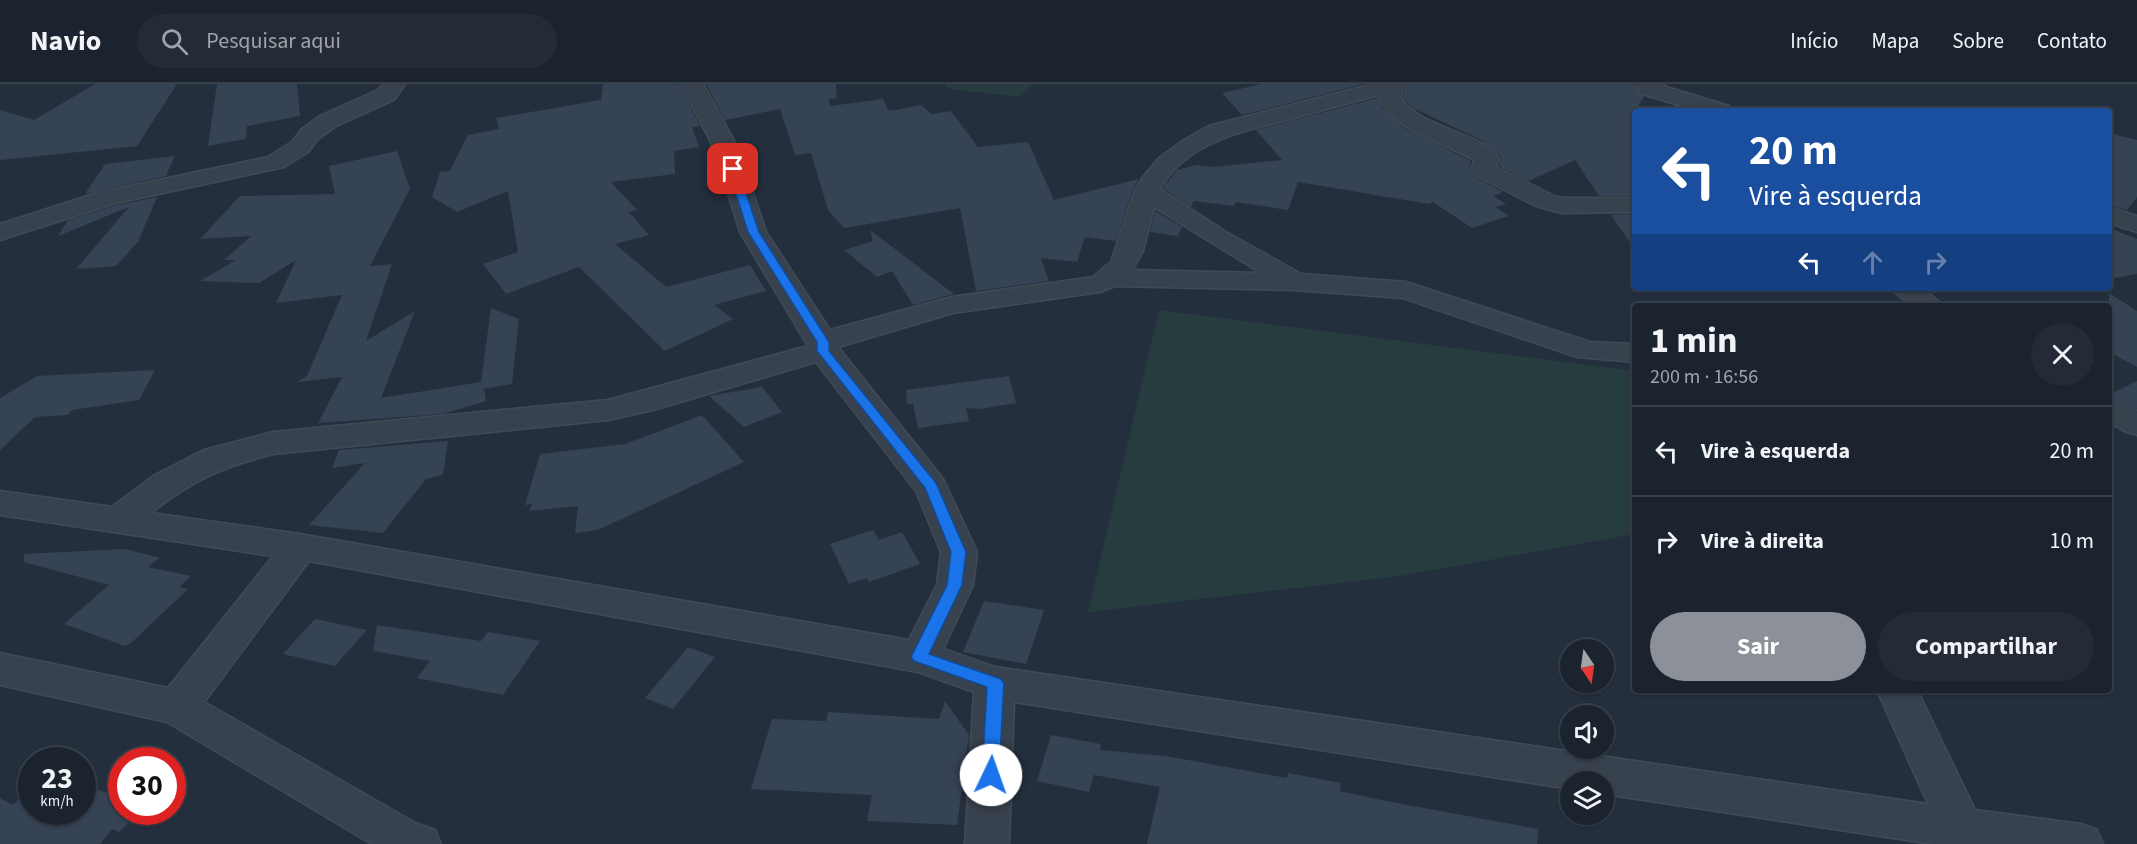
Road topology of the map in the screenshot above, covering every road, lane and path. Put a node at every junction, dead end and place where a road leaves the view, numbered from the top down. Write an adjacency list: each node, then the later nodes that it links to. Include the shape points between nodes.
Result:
1 (394, 84): 10 (street, via 386,95 328,121 300,147 276,162 106,198)
2 (692, 84): 15 (street, via 726,148 753,232)
3 (1391, 85): 6 (street, via 1217,130 1164,167); 7 (street, via 1389,96 1396,110 1469,145 1487,158 1483,170 1545,201 1561,206)
4 (1645, 86): 5 (street)
5 (1712, 108)
6 (1148, 192): 11 (street, via 1125,263); 12 (street)
7 (1632, 205)
8 (2112, 216): 9 (street)
9 (2137, 224)
10 (0, 232)
11 (1113, 278): 12 (street); 15 (street, via 1078,287 952,305 874,325)
12 (1295, 282): 16 (street, via 1406,290 1587,351)
13 (1908, 291): 14 (street)
14 (1926, 303)
15 (823, 347): 20 (street, via 642,404 608,410 273,443 216,458 167,483); 22 (street, via 931,487 959,552 955,585)
16 (1632, 353)
17 (2112, 410): 18 (street)
18 (2137, 425)
19 (0, 503): 20 (street)
20 (120, 519): 21 (street)
21 (300, 547): 22 (street); 26 (street)
22 (920, 657): 24 (street)
23 (0, 669): 26 (street)
24 (995, 683): 27 (street); 29 (street)
25 (1898, 693): 27 (street)
26 (177, 707): 28 (street, via 405,840)
27 (1961, 827): 30 (street)
28 (419, 844)
29 (987, 844)
30 (2081, 844)

